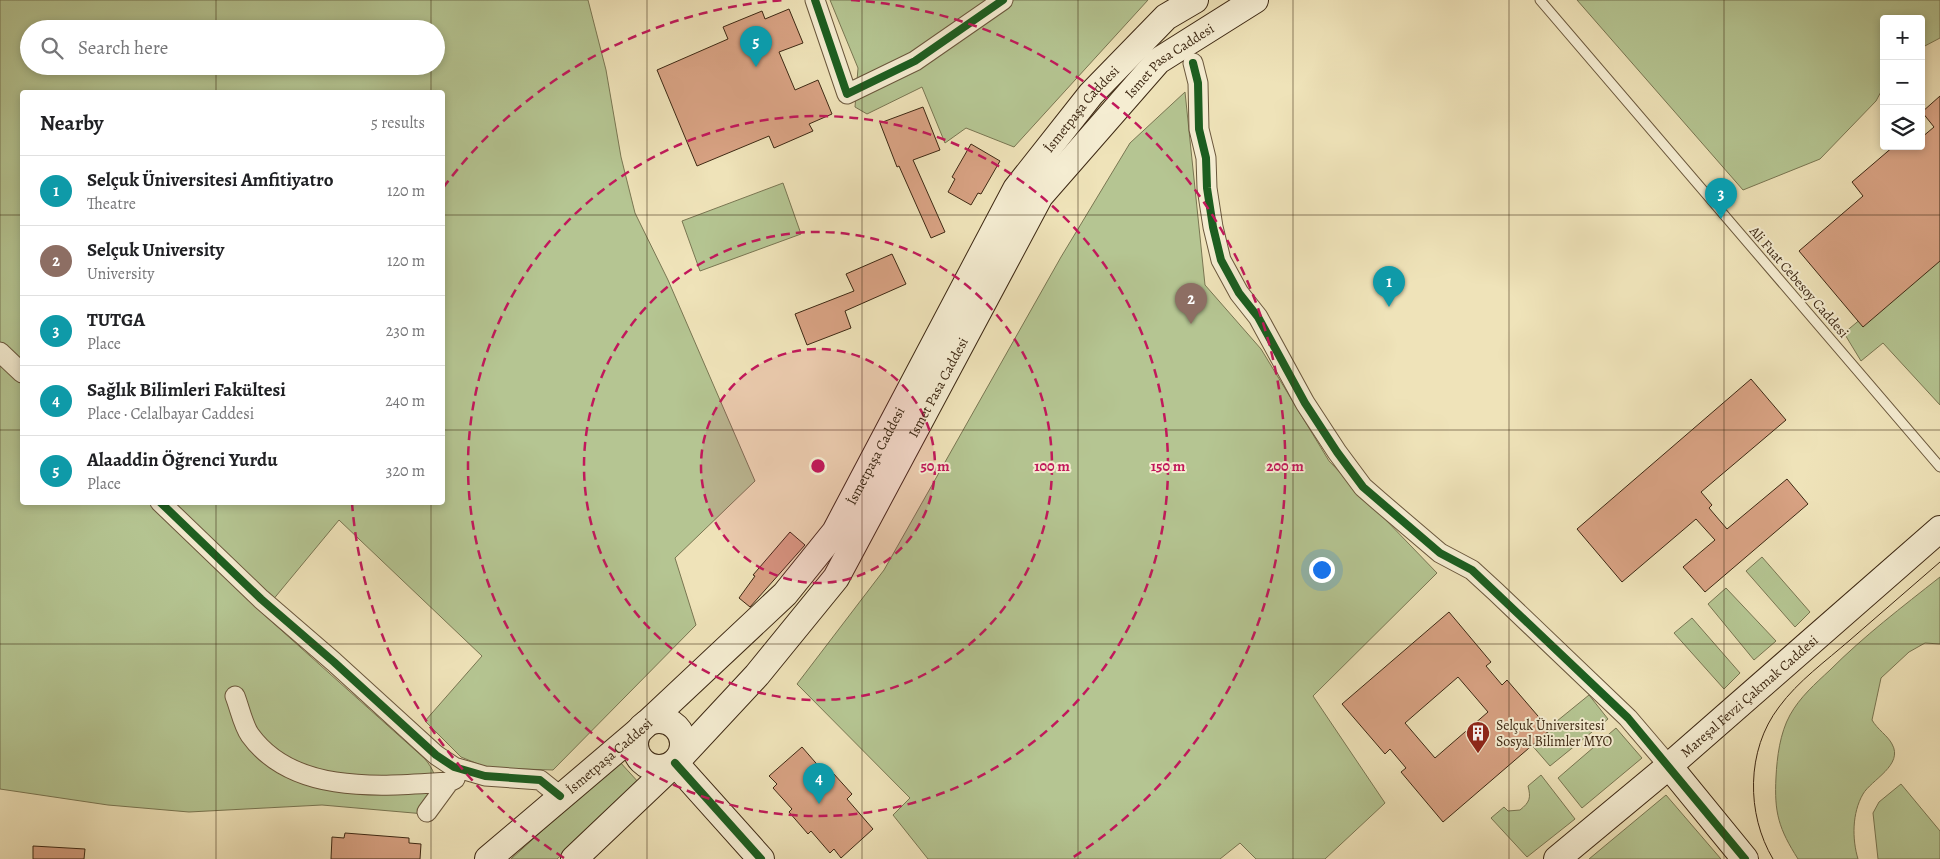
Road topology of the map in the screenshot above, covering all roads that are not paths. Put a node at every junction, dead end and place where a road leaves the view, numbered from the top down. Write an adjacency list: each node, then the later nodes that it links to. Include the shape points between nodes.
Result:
1 (815, 0): 2 (street, via 847,94 915,61)
2 (1003, 0)
3 (1195, 0): 6 (main road, İsmetpaşa Caddesi)
4 (1255, 0): 15 (main road, Ismet Pasa Caddesi, via 1158,62 1040,196 836,578 757,675)
5 (1540, 0): 10 (lane, Ali Fuat Cebesoy Caddesi)
6 (1166, 8): 14 (main road, İsmetpaşa Caddesi, via 1091,94 1016,189 835,532 785,594)
7 (1193, 63): 16 (street, via 1198,83 1199,129 1221,260 1332,444 1363,487 1440,553 1472,570 1628,718)
8 (0, 352): 9 (street)
9 (20, 372)
10 (1940, 468)
11 (163, 505): 17 (street, via 227,568 418,740 454,767)
12 (1940, 529): 16 (main road, Mareşal Fevzi Çakmak Caddesi)
13 (235, 696): 18 (street, via 249,734 263,751 315,778 365,786)
14 (641, 728): 15 (main road, via 635,743 640,759 652,768 661,769); 15 (main road, via 654,721 670,722 676,727 683,749); 19 (main road, İsmetpaşa Caddesi)
15 (675, 763): 22 (main road, Ismet Pasa Caddesi); 23 (main road)
16 (1668, 766): 24 (main road, Mareşal Fevzi Çakmak Caddesi); 25 (main road)
17 (470, 772): 18 (street); 19 (street, via 540,780)
18 (449, 782): 20 (street)
19 (560, 796): 21 (main road, İsmetpaşa Caddesi)
20 (427, 812)
21 (488, 859)
22 (574, 859)
23 (762, 859)
24 (1557, 859)
25 (1745, 859)

